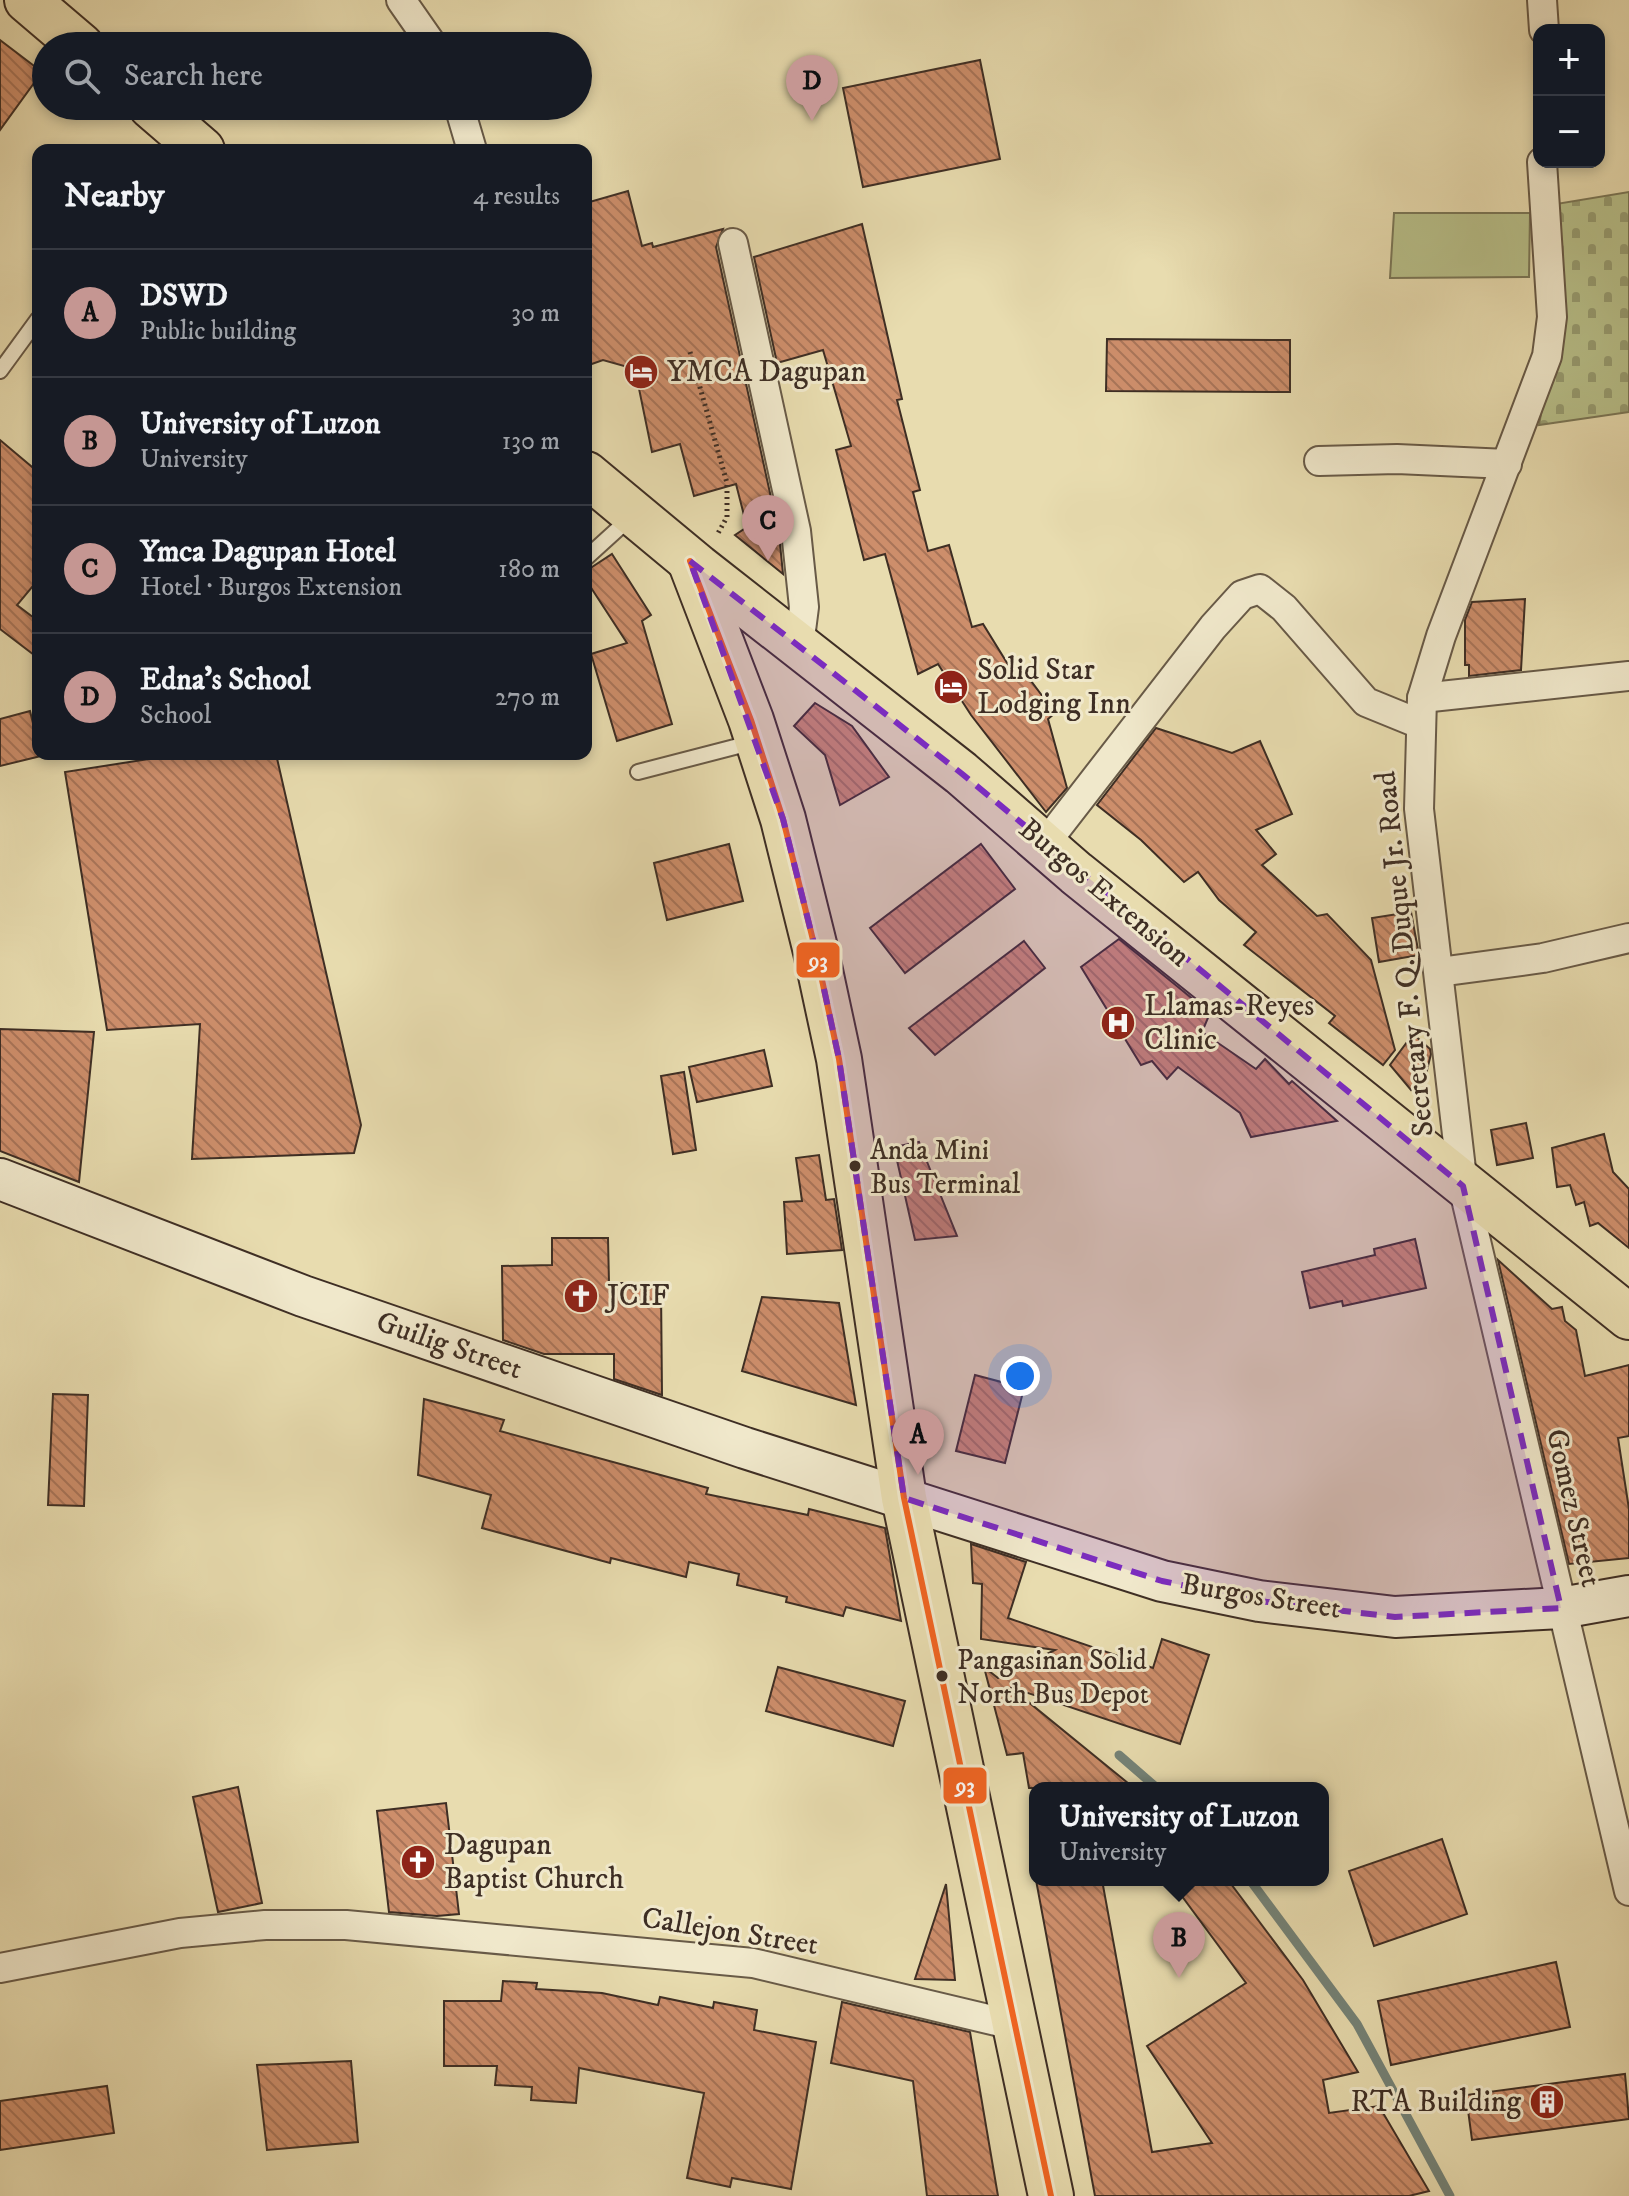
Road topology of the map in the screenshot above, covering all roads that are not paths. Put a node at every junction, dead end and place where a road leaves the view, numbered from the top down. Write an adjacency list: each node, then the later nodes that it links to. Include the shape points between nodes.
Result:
1 (27, 0): 5 (main road)
2 (401, 0): 6 (street)
3 (1542, 0): 4 (street)
4 (1544, 24)
5 (65, 32)
6 (423, 32)
7 (463, 120): 8 (street)
8 (470, 144)
9 (1542, 168): 14 (street, Secretary F. Q. Duque Jr. Road, via 1547,356)
10 (733, 243): 19 (street, via 796,531 804,607)
11 (32, 327): 12 (lane)
12 (0, 371)
13 (1319, 461): 14 (street)
14 (1507, 464): 21 (street, Secretary F. Q. Duque Jr. Road, via 1441,636)
15 (592, 479): 16 (main road, Burgos Extension)
16 (634, 514): 17 (lane); 18 (main road, Burgos Extension)
17 (592, 552)
18 (694, 564): 19 (main road, Burgos Extension); 22 (main road)
19 (799, 646): 24 (main road, Burgos Extension, via 995,800)
20 (1629, 676): 21 (street)
21 (1421, 711): 24 (street, via 1366,702 1284,608 1260,589 1242,595); 26 (street, Secretary F. Q. Duque Jr. Road, via 1419,809)
22 (758, 741): 23 (lane); 30 (main road, via 787,834 839,1059)
23 (638, 772)
24 (1044, 845): 28 (main road, Burgos Extension)
25 (1629, 938): 26 (street, via 1543,958)
26 (1439, 972): 28 (street, Secretary F. Q. Duque Jr. Road)
27 (0, 1179): 30 (street, Guilig Street, via 303,1296)
28 (1463, 1186): 29 (main road, Burgos Extension); 32 (street, Gomez Street)
29 (1629, 1317)
30 (904, 1498): 32 (street, Burgos Street, via 1162,1581 1259,1601 1395,1617); 35 (main road)
31 (1629, 1596): 32 (street, Burgos Street)
32 (1561, 1608): 33 (street, Gomez Street)
33 (1629, 1891)
34 (0, 1968): 35 (street, Callejon Street, via 180,1933 346,1925 753,1963)
35 (1017, 2026): 36 (main road)
36 (1051, 2196)

